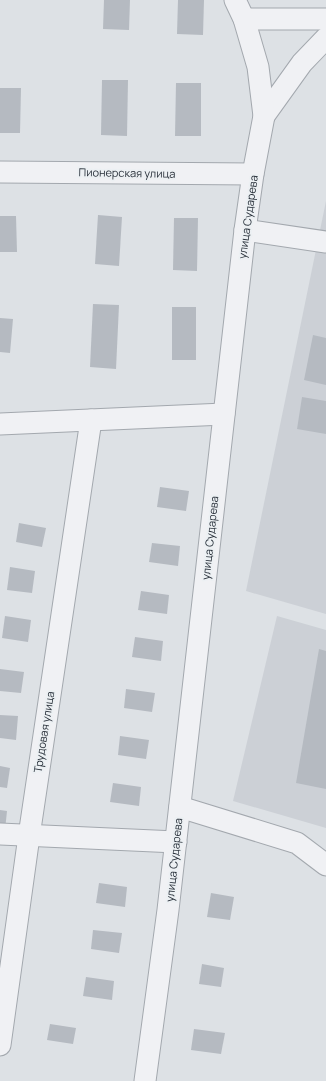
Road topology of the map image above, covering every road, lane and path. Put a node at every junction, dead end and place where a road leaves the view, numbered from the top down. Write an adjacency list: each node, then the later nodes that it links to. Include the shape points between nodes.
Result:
1 (235, 0): 2 (street, улица Сударева)
2 (244, 19): 3 (street); 5 (street, улица Сударева, via 258,66)
3 (326, 20)
4 (326, 38): 5 (street, via 302,63)
5 (264, 116): 7 (street, улица Сударева)
6 (0, 172): 7 (street, Пионерская улица)
7 (253, 174): 8 (street, улица Сударева)
8 (245, 230): 9 (street); 10 (street, улица Сударева)
9 (326, 242)
10 (224, 414): 11 (street); 13 (street, улица Сударева)
11 (91, 420): 12 (street); 15 (street, Трудовая улица)
12 (0, 424)
13 (180, 807): 16 (street, улица Сударева); 17 (street, via 297,843)
14 (0, 834): 15 (street)
15 (29, 836): 16 (street); 18 (street, Трудовая улица)
16 (176, 842): 19 (street, улица Сударева)
17 (326, 865)
18 (0, 1045)
19 (145, 1081)

